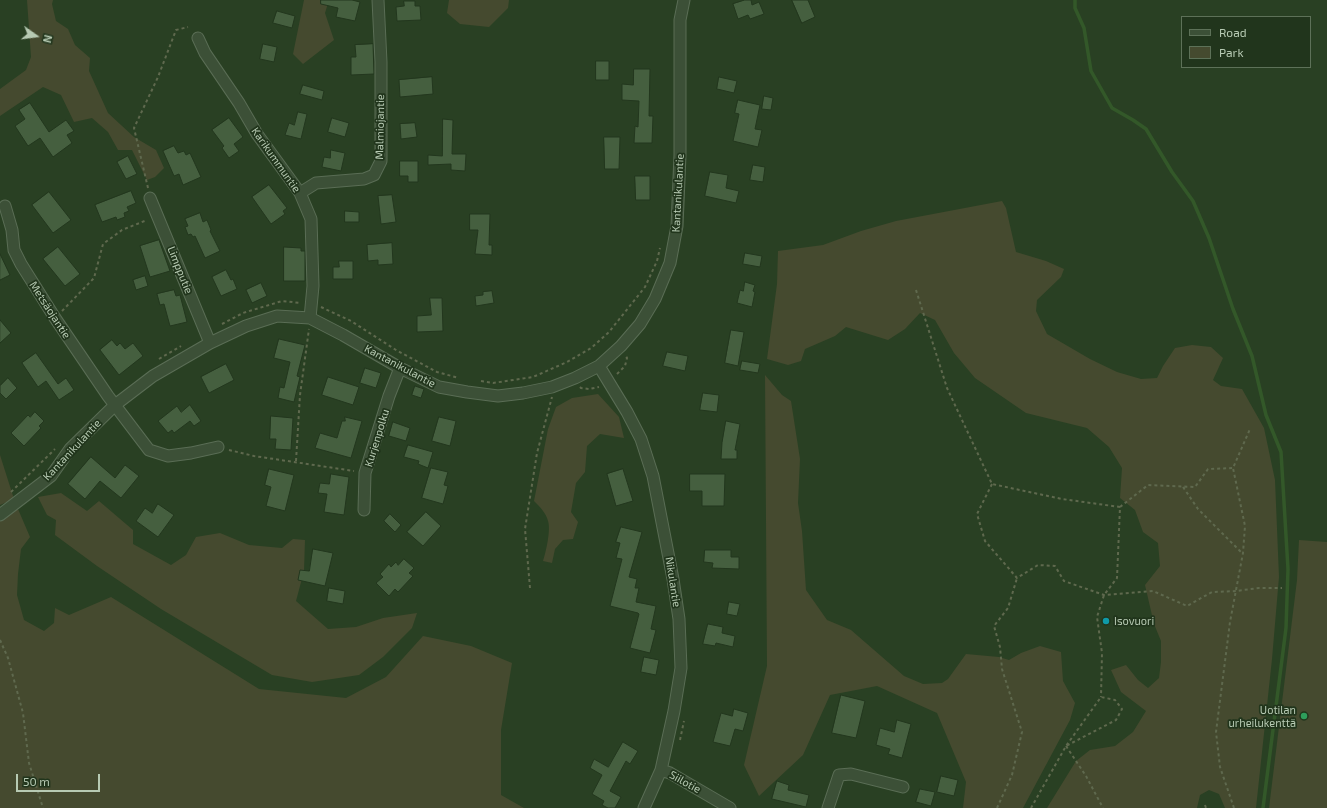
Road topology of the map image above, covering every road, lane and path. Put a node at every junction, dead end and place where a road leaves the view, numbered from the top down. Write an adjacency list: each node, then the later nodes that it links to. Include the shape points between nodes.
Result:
1 (378, 0): 5 (street, Malmiojantie, via 381,162 374,175 364,180 316,183)
2 (684, 0): 18 (street, Kantanikulantie, via 680,20 677,226 670,263 655,299 640,324 621,346)
3 (188, 26): 6 (path, via 176,30 134,128)
4 (198, 38): 5 (street, Karikummuntie, via 256,134)
5 (300, 193): 11 (street, Karikummuntie, via 311,219)
6 (150, 198): 8 (street, Limpputie)
7 (5, 206): 12 (street, Metsäojantie, via 12,230 14,250)
8 (157, 216): 12 (path, via 122,230 103,244 94,278); 14 (street, Limpputie)
9 (662, 242): 21 (path, via 657,261 645,287 610,332 591,348 533,377 493,383)
10 (916, 290): 30 (path, via 947,388)
11 (312, 303): 13 (street, Karikummuntie); 14 (path, via 282,301 243,313); 20 (path, via 351,322 437,372)
12 (55, 318): 23 (street, Metsäojantie)
13 (310, 318): 15 (street, Kantanikulantie, via 277,316 246,326); 19 (street, Kantanikulantie); 27 (path, via 300,395)
14 (204, 333): 15 (street, Limpputie)
15 (210, 343): 23 (street, Kantanikulantie, via 153,376)
16 (185, 344): 17 (path)
17 (153, 363)
18 (598, 366): 22 (street, Kantanikulantie); 45 (street, Nikulantie, via 641,439 653,476 674,579 681,668)
19 (400, 368): 22 (street, Kantanikulantie, via 440,386 498,396); 29 (street, Kurjenpolku)
20 (464, 380)
21 (478, 381)
22 (555, 386): 38 (path, via 537,453 525,529)
23 (115, 405): 26 (street, Metsäojantie, via 149,450 168,456); 35 (street, Kantanikulantie, via 70,449 51,476)
24 (1250, 429): 28 (path)
25 (58, 447): 32 (path)
26 (218, 447): 27 (path, via 254,456)
27 (296, 461): 29 (path)
28 (1233, 468): 31 (path, via 1208,469 1195,487); 36 (path, via 1245,526)
29 (366, 473): 34 (street, Kurjenpolku)
30 (992, 484): 33 (path, via 1062,499); 37 (path, via 978,514 979,521 985,542)
31 (1183, 487): 33 (path, via 1148,485); 36 (path, via 1198,509)
32 (7, 495)
33 (1120, 507): 41 (path, via 1117,578)
34 (364, 510)
35 (0, 515)
36 (1243, 553): 40 (path)
37 (1017, 578): 41 (path, via 1038,565 1055,566 1064,581); 51 (path, via 1008,608 994,626 1000,647 1002,669 1022,732 1012,775)
38 (530, 588)
39 (1282, 588): 40 (path)
40 (1236, 591): 41 (path, via 1212,592 1187,606 1153,591); 54 (path, via 1216,732 1220,767)
41 (1104, 595): 43 (path, via 1097,617 1102,653)
42 (0, 640): 47 (path, via 8,658 23,713 29,763)
43 (1100, 696): 44 (path); 44 (path, via 1115,700 1122,709 1116,720)
44 (1066, 746): 52 (path); 53 (path)
45 (661, 770): 48 (street, Nikulantie); 49 (street, Siilotie)
46 (903, 787): 50 (street, via 851,774 839,776)
47 (43, 808)
48 (644, 808)
49 (730, 808)
50 (828, 808)
51 (997, 808)
52 (1031, 808)
53 (1103, 808)
54 (1234, 808)

